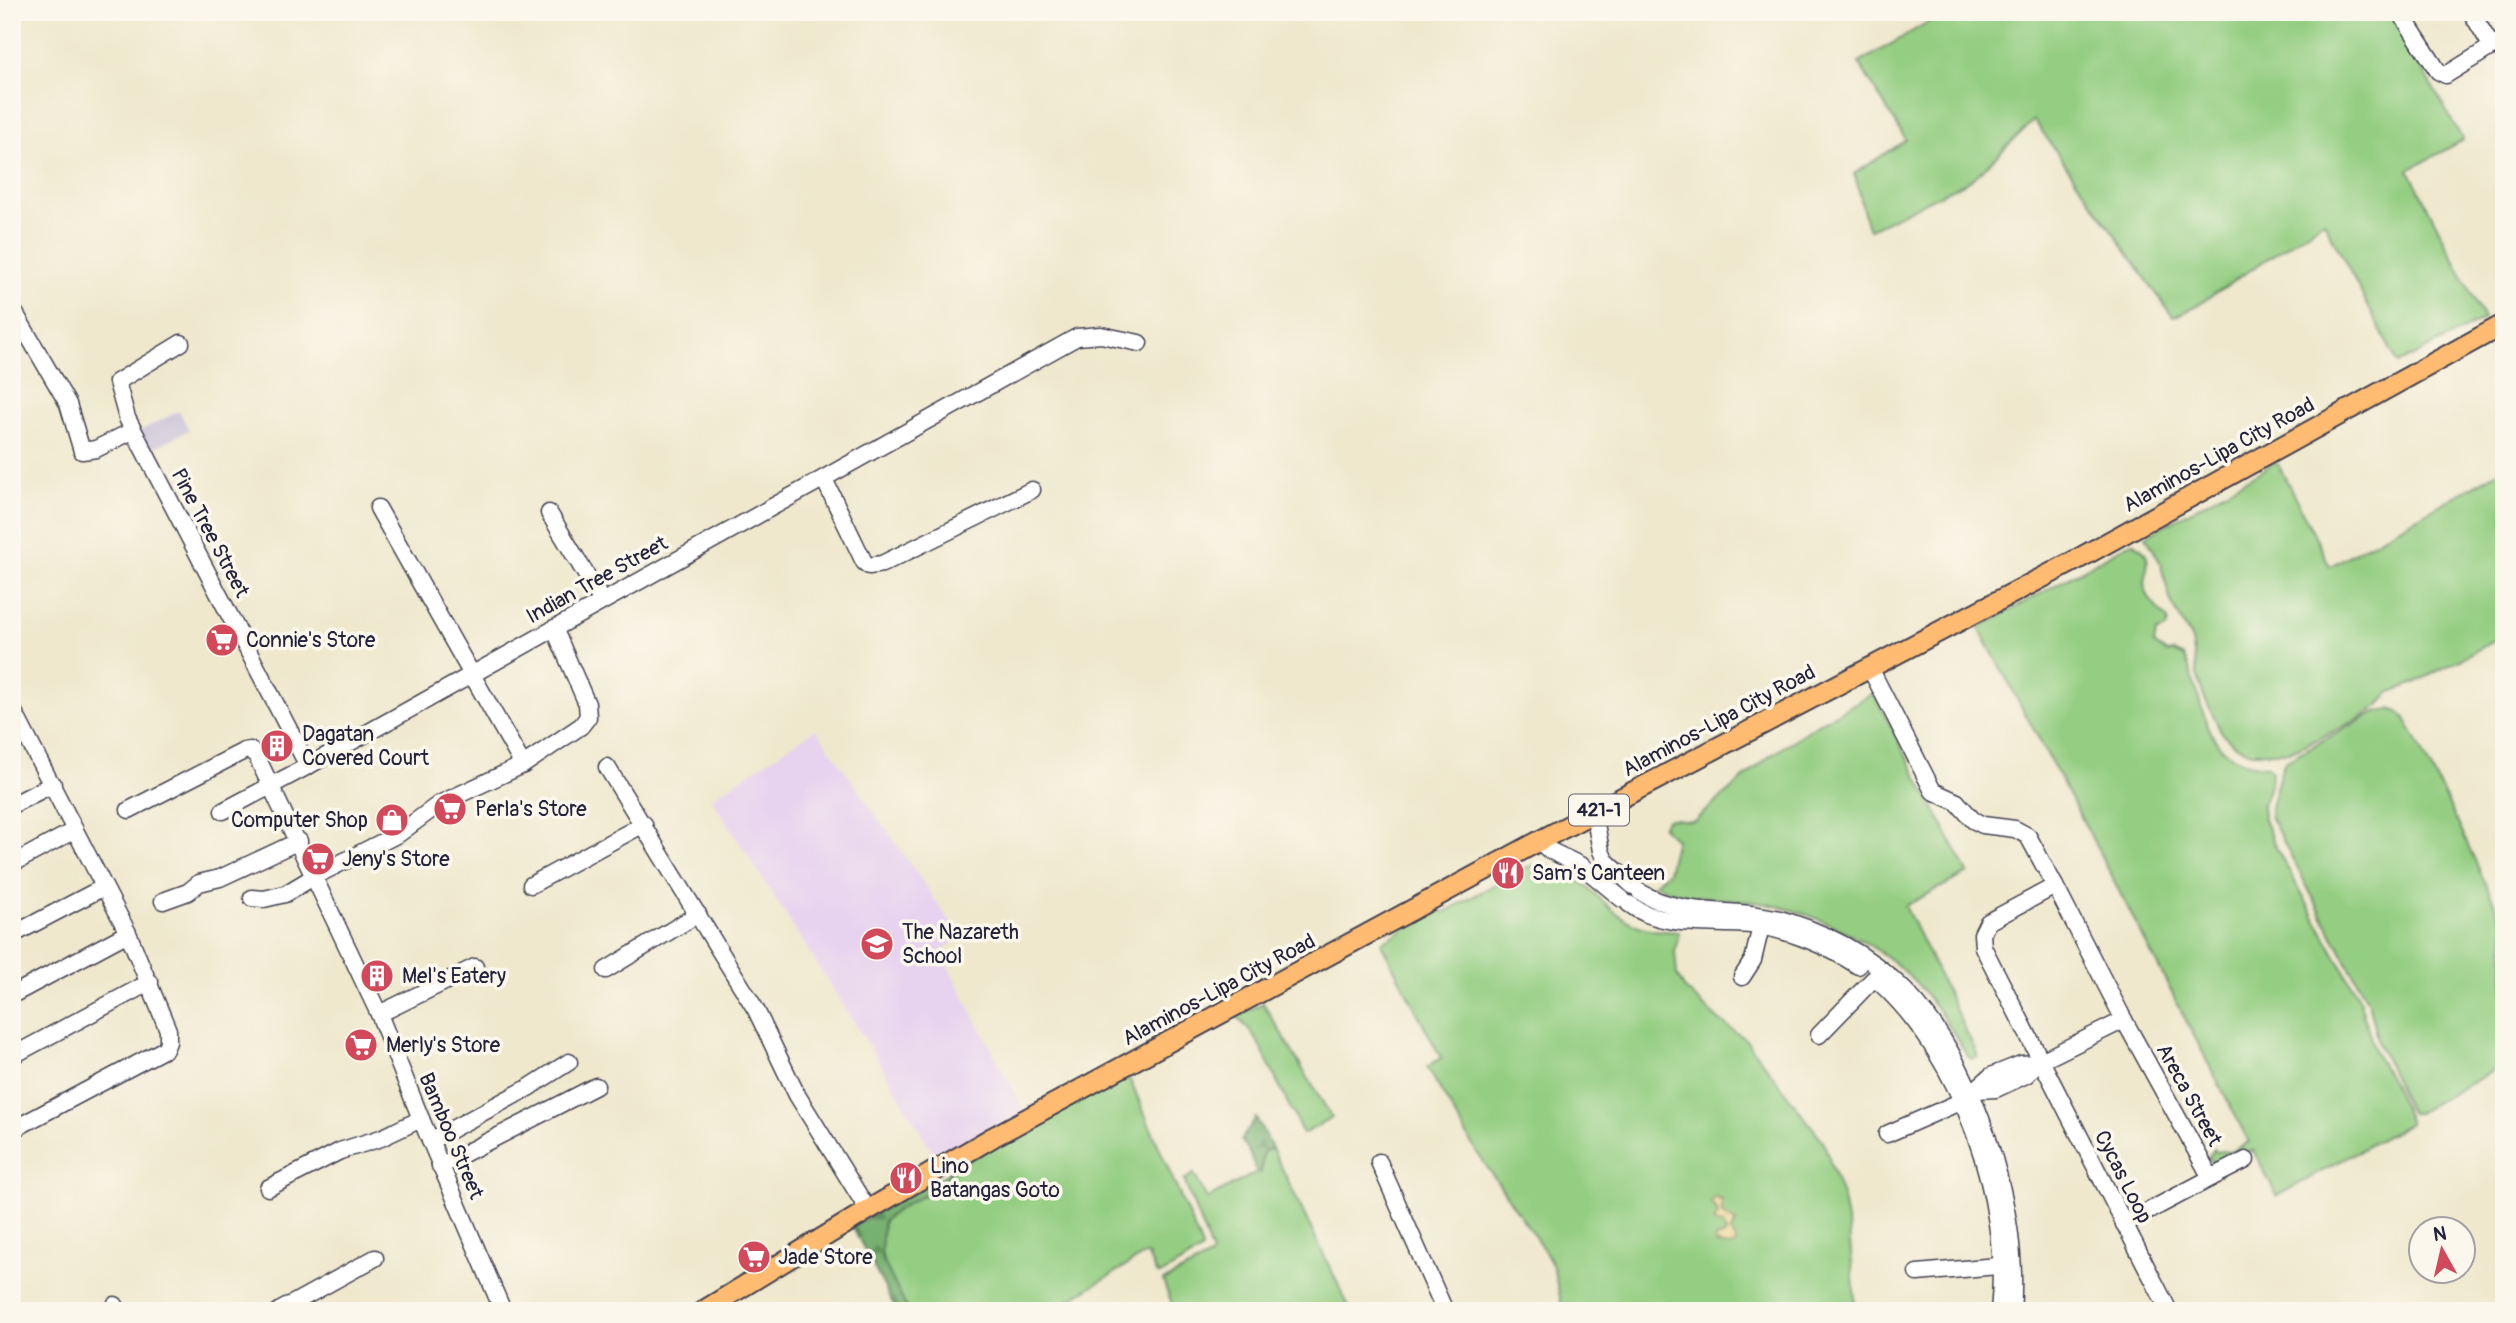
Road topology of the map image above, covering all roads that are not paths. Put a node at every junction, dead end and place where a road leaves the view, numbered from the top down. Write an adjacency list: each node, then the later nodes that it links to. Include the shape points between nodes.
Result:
1 (2400, 12): 3 (street, via 2438,71 2446,75)
2 (2471, 12): 3 (street)
3 (2498, 43)
4 (12, 308): 8 (street, via 68,404 82,450 96,449)
5 (2504, 324): 15 (main road, Alaminos-Lipa City Road / 421-1, via 2077,560)
6 (181, 343): 8 (street, Pine Tree Street, via 117,382)
7 (1139, 343): 9 (street, Indian Tree Street, via 1101,335 1077,337)
8 (132, 431): 19 (street, Pine Tree Street)
9 (824, 479): 10 (street, via 869,566 882,564); 13 (street, Indian Tree Street)
10 (1032, 489)
11 (378, 508): 16 (street)
12 (549, 513): 13 (street)
13 (602, 601): 14 (street, Indian Tree Street)
14 (554, 628): 16 (street, Indian Tree Street); 18 (street, via 587,704 588,717)
15 (1870, 668): 26 (main road, Alaminos-Lipa City Road / 421-1); 35 (street, Areca Street, via 1933,791 1957,802 1983,825 2015,829 2028,836)
16 (472, 673): 18 (street); 19 (street, Indian Tree Street)
17 (13, 713): 21 (street)
18 (523, 765): 32 (street, via 449,799 400,833)
19 (308, 766): 22 (street, Indian Tree Street)
20 (607, 767): 27 (street)
21 (53, 784): 23 (street); 28 (street)
22 (272, 786): 24 (street, Bamboo Street, via 256,755 244,751); 25 (street, Indian Tree Street); 29 (street, Bamboo Street)
23 (12, 805)
24 (130, 810)
25 (223, 811)
26 (1594, 813): 30 (main road, Alaminos-Lipa City Road / 421-1); 34 (street, via 1605,860)
27 (644, 824): 33 (street); 40 (street)
28 (75, 830): 31 (street); 36 (street)
29 (299, 841): 32 (street, Bamboo Street); 39 (street)
30 (1539, 841): 38 (street, via 1582,866); 67 (main road, Alaminos-Lipa City Road / 421-1, via 1005,1130)
31 (12, 864)
32 (315, 876): 37 (street, via 275,897); 50 (street, Bamboo Street)
33 (531, 885)
34 (1632, 885): 38 (street); 41 (street, via 1654,899 1678,906)
35 (2055, 886): 51 (street, Areca Street); 55 (street, Cycas Loop, via 1994,917 1982,934 1983,947)
36 (104, 887): 42 (street); 43 (street)
37 (252, 898)
38 (1621, 898): 41 (street, via 1644,913 1669,919)
39 (163, 901)
40 (698, 914): 45 (street); 67 (street, via 756,1010 797,1095)
41 (1763, 921): 46 (street); 47 (street, via 1753,960)
42 (128, 933): 48 (street); 49 (street)
43 (12, 934)
44 (475, 967): 50 (street)
45 (606, 970)
46 (1878, 974): 52 (street); 57 (street)
47 (1742, 977)
48 (150, 982): 53 (street); 59 (street, via 168,1030 165,1049)
49 (12, 995)
50 (379, 1014): 58 (street, Bamboo Street)
51 (2124, 1020): 55 (street); 65 (street, Areca Street)
52 (1819, 1035)
53 (12, 1056)
54 (569, 1062): 61 (street)
55 (2039, 1062): 57 (street, via 2026,1075 1996,1089); 68 (street, Cycas Loop)
56 (596, 1086): 64 (street)
57 (1970, 1094): 60 (street); 70 (street)
58 (421, 1119): 61 (street, Bamboo Street); 66 (street, via 340,1151)
59 (12, 1130)
60 (1887, 1134)
61 (430, 1141): 64 (street, Bamboo Street)
62 (2246, 1160): 65 (street)
63 (1379, 1162): 77 (street)
64 (440, 1166): 75 (street, Bamboo Street)
65 (2211, 1178): 68 (street, Areca Street)
66 (268, 1188)
67 (868, 1210): 76 (main road, Alaminos-Lipa City Road / 421-1)
68 (2124, 1224): 80 (street, Cycas Loop)
69 (375, 1258): 74 (street)
70 (2007, 1266): 71 (street); 78 (street); 79 (street)
71 (1917, 1273)
72 (12, 1306): 73 (street)
73 (15, 1311)
74 (279, 1311)
75 (503, 1311)
76 (702, 1311)
77 (1445, 1311)
78 (1999, 1311)
79 (2011, 1311)
80 (2169, 1311)

